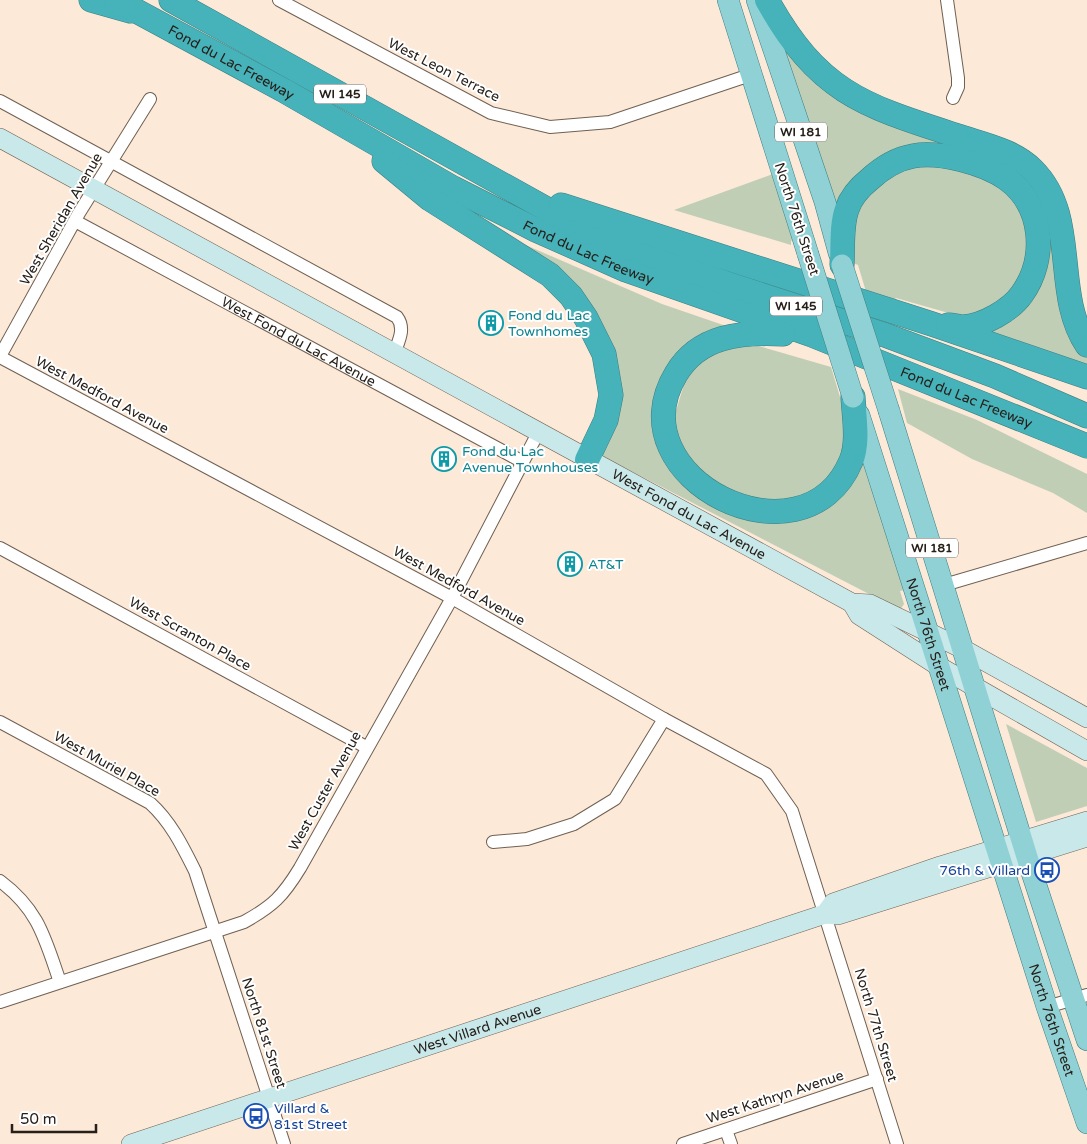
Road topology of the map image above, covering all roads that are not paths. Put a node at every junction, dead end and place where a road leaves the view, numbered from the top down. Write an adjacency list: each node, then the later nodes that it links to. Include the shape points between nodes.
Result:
1 (91, 0): 9 (highway)
2 (116, 0): 9 (highway, Fond du Lac Freeway / WI 145)
3 (171, 0): 17 (highway, Fond du Lac Freeway / WI 145)
4 (278, 0): 10 (street, West Leon Terrace, via 491,113 550,128 610,122)
5 (728, 0): 10 (main road, North 76th Street / WI 181)
6 (757, 0): 20 (main road, North 76th Street / WI 181)
7 (767, 0): 23 (highway, via 806,60 855,98 905,119 1001,150 1034,171 1045,184 1059,216 1070,298)
8 (947, 0): 11 (street, via 958,78)
9 (143, 14): 14 (highway, Fond du Lac Freeway / WI 145)
10 (750, 75): 27 (main road, North 76th Street / WI 181, bridge)
11 (953, 98)
12 (150, 99): 16 (street, West Sheridan Avenue)
13 (0, 101): 16 (street)
14 (332, 119): 22 (highway, Fond du Lac Freeway / WI 145, via 453,188 545,234 626,270); 31 (highway, via 430,199 550,275 571,296 600,342 611,386 608,416)
15 (0, 138): 18 (street, West Fond du Lac Avenue)
16 (112, 162): 18 (street, West Sheridan Avenue); 24 (street, via 397,317 402,323 402,330)
17 (509, 188): 21 (highway); 28 (highway, Fond du Lac Freeway / WI 145, via 586,231 728,284 894,338 995,376)
18 (95, 189): 19 (street, West Sheridan Avenue); 24 (street, West Fond du Lac Avenue)
19 (75, 221): 25 (street, West Sheridan Avenue); 32 (street, West Fond du Lac Avenue)
20 (842, 265): 21 (highway, via 847,209 862,186 886,166 914,156 936,156 979,165 1008,180 1025,197 1034,217 1039,240 1031,282 1018,300 986,320 964,327); 35 (main road, North 76th Street / WI 181, bridge)
21 (932, 324): 26 (highway)
22 (812, 335): 27 (highway, via 734,334 696,350 682,364 667,394 663,415 672,453 685,472 714,494 734,504 760,511 796,510 827,496 841,480 852,459); 30 (highway, Fond du Lac Freeway / WI 145)
23 (1087, 345)
24 (394, 354): 29 (street, West Fond du Lac Avenue)
25 (0, 357): 36 (street, West Medford Avenue)
26 (1087, 377)
27 (853, 397): 38 (main road, North 76th Street / WI 181)
28 (1087, 416)
29 (538, 433): 31 (street, West Fond du Lac Avenue); 32 (street, West Custer Avenue)
30 (1087, 446)
31 (587, 460): 37 (street, West Fond du Lac Avenue)
32 (523, 462): 36 (street, West Custer Avenue)
33 (1087, 543): 35 (street)
34 (0, 548): 45 (street, West Scranton Place)
35 (944, 584): 39 (main road, North 76th Street / WI 181)
36 (452, 598): 43 (street, West Medford Avenue); 45 (street, West Custer Avenue)
37 (852, 603): 38 (street, West Fond du Lac Avenue, via 870,604); 40 (street, West Fond du Lac Avenue, via 859,615)
38 (930, 633): 39 (street, West Fond du Lac Avenue); 40 (main road, North 76th Street / WI 181)
39 (963, 649): 41 (main road, North 76th Street / WI 181); 42 (street, West Fond du Lac Avenue)
40 (940, 667): 41 (street, West Fond du Lac Avenue); 51 (main road, North 76th Street / WI 181)
41 (974, 685): 46 (street, West Fond du Lac Avenue); 50 (main road, North 76th Street / WI 181)
42 (1087, 718)
43 (664, 719): 49 (street, via 614,799 574,824 527,839); 53 (street, West Medford Avenue, via 766,774 792,810)
44 (0, 722): 54 (street, West Muriel Place, via 150,803 162,814 195,871)
45 (366, 747): 54 (street, West Custer Avenue, via 300,868 281,896 268,909)
46 (1087, 751)
47 (1087, 821): 50 (street, West Villard Avenue)
48 (1087, 837): 50 (street, West Villard Avenue)
49 (493, 842)
50 (1026, 848): 51 (street, West Villard Avenue); 56 (main road, North 76th Street / WI 181)
51 (1000, 856): 53 (street, West Villard Avenue, via 833,903); 58 (main road, North 76th Street / WI 181)
52 (0, 881): 55 (street, via 28,907 39,923)
53 (825, 914): 60 (street, North 77th Street); 61 (street, West Villard Avenue)
54 (216, 932): 55 (street, West Custer Avenue); 61 (street, North 81st Street)
55 (60, 982): 57 (street, West Custer Avenue)
56 (1080, 998): 58 (street); 59 (main road, North 76th Street / WI 181)
57 (0, 1002)
58 (1047, 1007): 62 (main road, North 76th Street / WI 181)
59 (1087, 1040)
60 (877, 1079): 63 (street, West Kathryn Avenue); 68 (street, North 77th Street)
61 (269, 1098): 64 (street, West Villard Avenue); 65 (street, North 81st Street)
62 (1087, 1123)
63 (726, 1130): 66 (street, West Kathryn Avenue); 67 (street)
64 (131, 1144)
65 (284, 1144)
66 (683, 1144)
67 (731, 1144)
68 (896, 1144)

